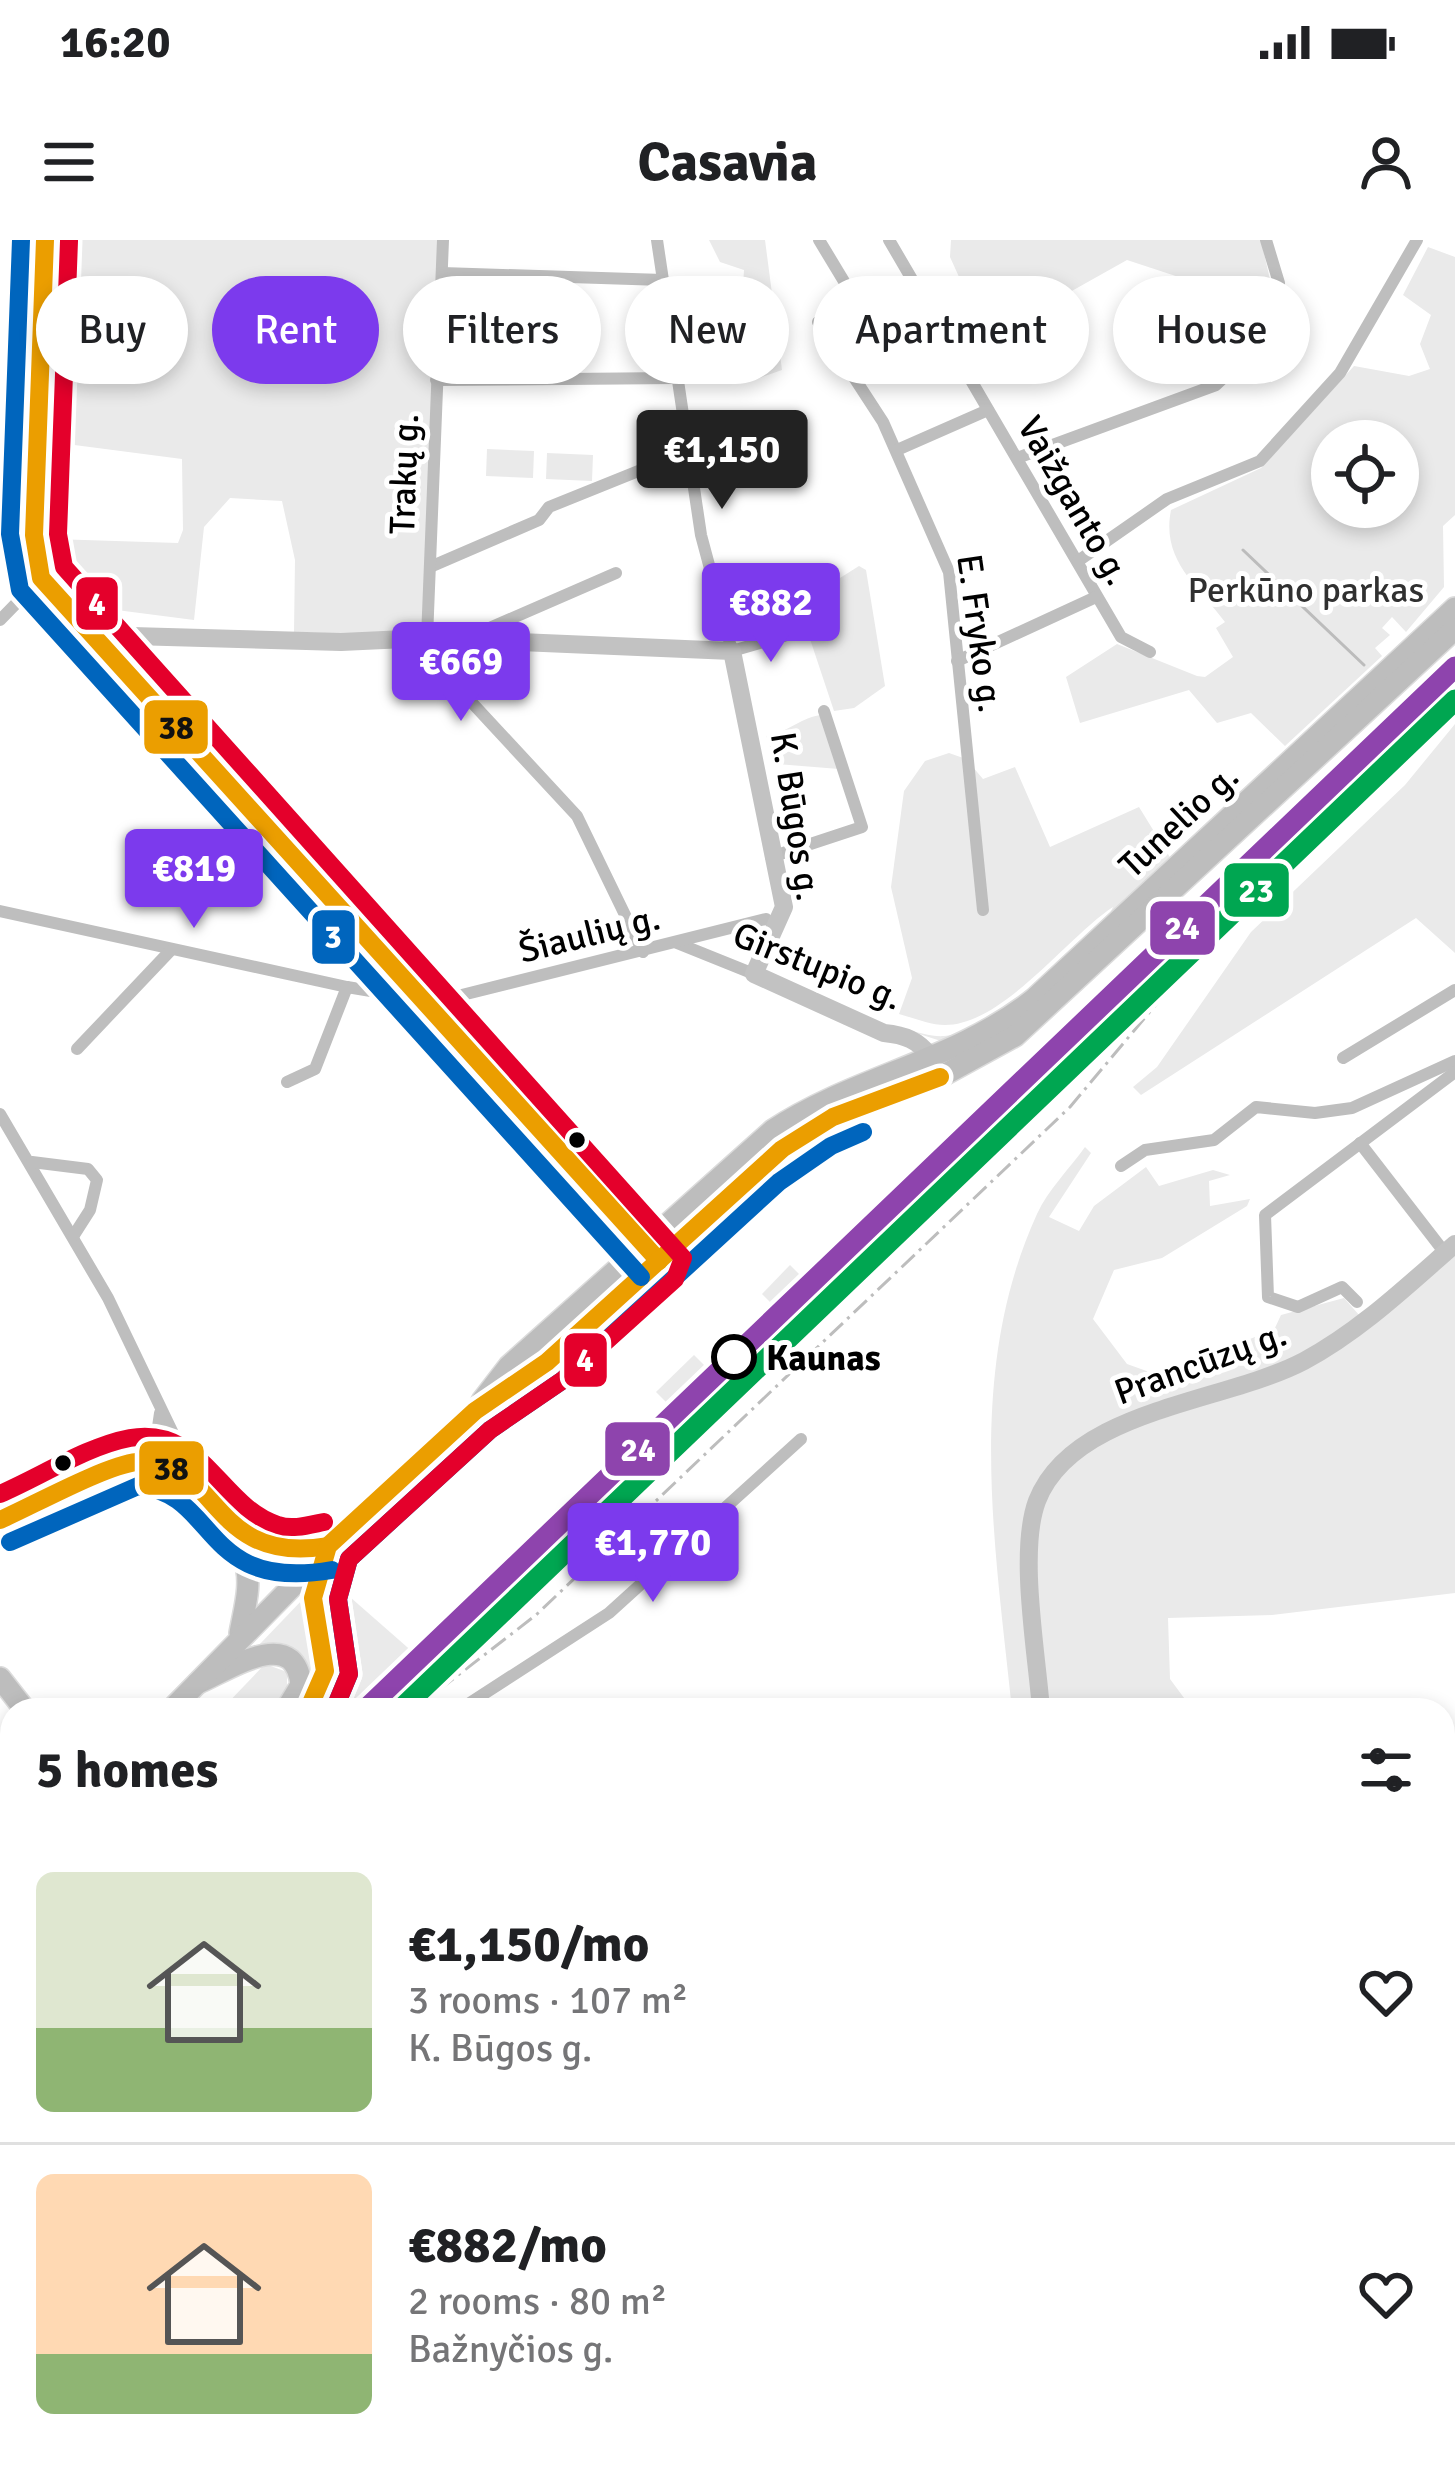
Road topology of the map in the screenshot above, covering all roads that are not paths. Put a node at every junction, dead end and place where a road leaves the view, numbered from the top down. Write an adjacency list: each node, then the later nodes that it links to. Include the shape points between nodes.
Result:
1 (46, 240): 23 (main road, via 34,535)
2 (443, 240): 8 (street, Trakų g.)
3 (657, 240): 10 (street, K. Būgos g.)
4 (819, 240): 11 (street)
5 (890, 240): 16 (street, Vaižganto g.)
6 (1266, 240): 19 (street, via 1279,283 1278,326 1216,385)
7 (1418, 240): 20 (street, via 1340,373 1260,461 1167,499)
8 (442, 273): 9 (street, Trakų g.); 12 (street)
9 (442, 276)
10 (662, 276)
11 (841, 276)
12 (625, 279)
13 (436, 384): 21 (street, Trakų g.)
14 (678, 384): 18 (street, K. Būgos g.)
15 (856, 384): 17 (street, E. Fryko g.)
16 (988, 410): 17 (street); 19 (street, Vaižganto g.)
17 (897, 450): 35 (street, E. Fryko g., via 945,557)
18 (688, 451): 21 (street); 32 (street, K. Būgos g.)
19 (1017, 458): 20 (street, Vaižganto g.)
20 (1078, 561): 24 (street, Vaižganto g.)
21 (430, 567): 31 (street, Trakų g.)
22 (616, 573): 29 (street)
23 (40, 578): 26 (street); 34 (main road)
24 (1096, 597): 33 (street, Vaižganto g., via 1121,637); 35 (street)
25 (1455, 608): 54 (main road, Tunelio g., via 1034,999)
26 (0, 620)
27 (1455, 629): 54 (main road, Tunelio g., via 1031,1023 985,1056)
28 (797, 632): 32 (street)
29 (461, 641): 30 (street); 31 (street)
30 (489, 644): 31 (street); 32 (street)
31 (428, 648): 34 (street, via 124,637); 43 (street, via 578,816)
32 (731, 651): 37 (street, K. Būgos g.)
33 (1150, 652)
34 (110, 659): 45 (main road)
35 (956, 661): 38 (street, E. Fryko g.)
36 (824, 711): 37 (street, via 862,827)
37 (770, 857): 44 (street, K. Būgos g., via 783,914)
38 (982, 910)
39 (0, 911): 42 (street)
40 (766, 919): 41 (street, Šiaulių g.)
41 (676, 943): 43 (street, Šiaulių g.); 44 (street, Girstupio g.)
42 (170, 950): 46 (street); 50 (street)
43 (644, 952): 48 (street, Šiaulių g.)
44 (754, 974): 49 (street, Girstupio g.)
45 (405, 981): 46 (street, via 371,991); 48 (main road)
46 (346, 987): 56 (street, via 315,1069)
47 (1455, 990): 51 (street)
48 (426, 1004): 63 (main road)
49 (884, 1033): 53 (street, via 902,1050); 54 (street, Girstupio g., via 921,1044)
50 (77, 1049)
51 (1343, 1058)
52 (1455, 1061): 60 (street, via 1332,1113 1256,1107 1214,1140 1145,1150)
53 (903, 1067): 54 (main road); 61 (main road, via 803,1110)
54 (935, 1067): 61 (main road, via 819,1125)
55 (1455, 1072): 58 (street)
56 (287, 1082)
57 (0, 1114): 59 (street)
58 (1360, 1143): 64 (street); 66 (street, via 1264,1215 1268,1297 1298,1307 1342,1287)
59 (32, 1162): 62 (street); 62 (street, via 88,1169 98,1180)
60 (1121, 1166)
61 (683, 1223): 63 (main road); 65 (main road)
62 (74, 1235): 67 (street)
63 (644, 1243): 65 (main road); 68 (main road, via 502,1372)
64 (1450, 1249): 81 (street, Prancūzų g., via 1301,1362 1078,1447 1046,1484 1032,1520)
65 (659, 1261): 68 (main road, via 547,1362)
66 (1357, 1302)
67 (160, 1406): 70 (street); 71 (street)
68 (475, 1411): 74 (main road)
69 (800, 1439): 80 (street, via 609,1613)
70 (153, 1462): 71 (main road); 73 (main road, via 134,1462)
71 (195, 1480): 72 (main road)
72 (218, 1513): 74 (main road, via 269,1549); 75 (main road, via 247,1571)
73 (0, 1520)
74 (328, 1546): 75 (main road); 79 (main road, via 314,1598 325,1671)
75 (240, 1634): 76 (main road)
76 (192, 1686): 77 (main road); 78 (main road, via 264,1652 281,1653 295,1664 301,1685)
77 (182, 1698)
78 (293, 1698)
79 (313, 1698)
80 (478, 1698)
81 (1040, 1698)

